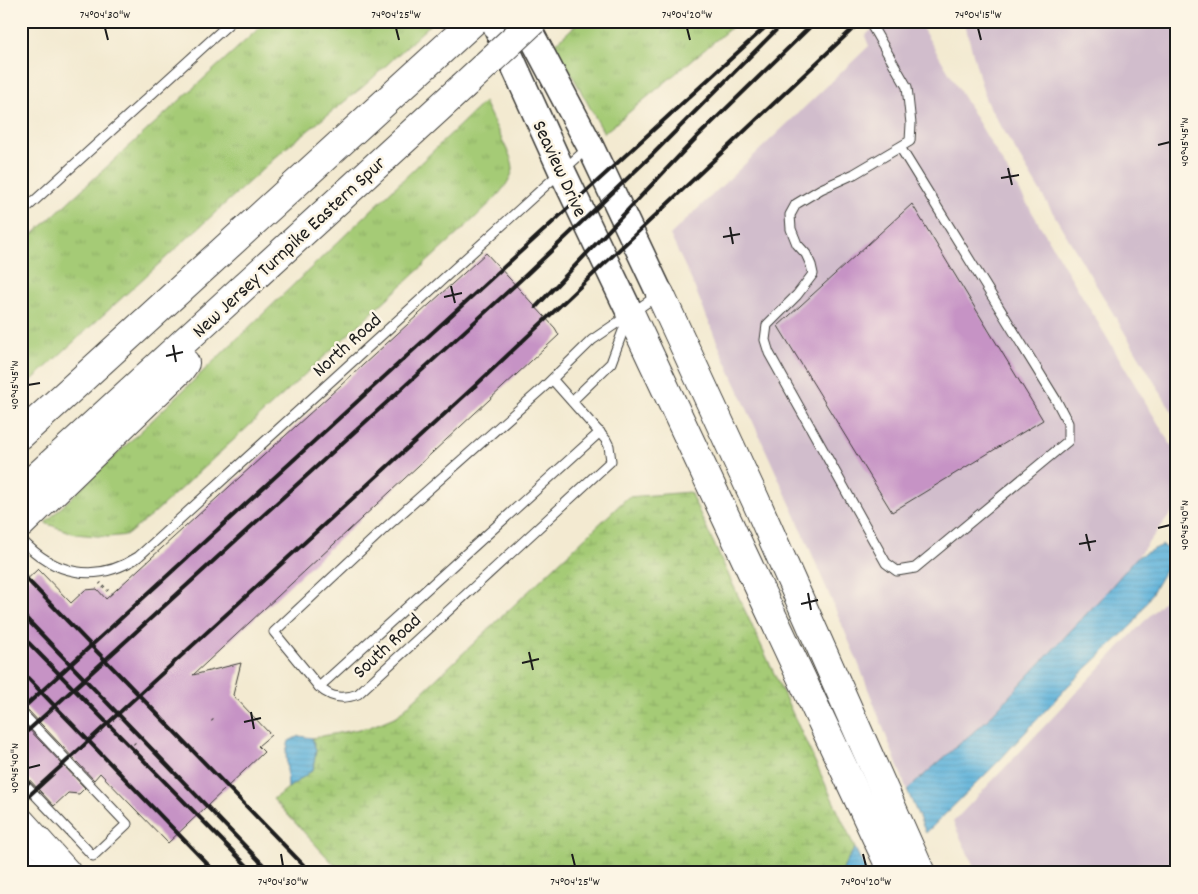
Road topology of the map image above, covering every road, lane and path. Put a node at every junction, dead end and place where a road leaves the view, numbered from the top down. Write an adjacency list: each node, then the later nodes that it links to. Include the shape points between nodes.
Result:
1 (474, 21): 16 (highway, New Jersey Turnpike Eastern Spur)
2 (494, 21): 9 (main road, Seaview Drive)
3 (524, 21): 7 (main road, Seaview Drive)
4 (533, 21): 17 (highway, New Jersey Turnpike Eastern Spur, bridge, via 240,290)
5 (870, 21): 8 (lane, via 907,87 910,141)
6 (225, 23): 10 (lane)
7 (590, 146): 9 (lane, North Road); 11 (main road, Seaview Drive)
8 (900, 147): 8 (lane, via 796,204 790,215 791,229 813,274 767,325 765,340 769,353 886,563 897,571 915,568 1068,441 1068,423 1056,400)
9 (562, 171): 12 (main road, Seaview Drive); 17 (lane, North Road, via 138,557 107,571 90,573 64,569 34,553)
10 (21, 212)
11 (660, 294): 12 (lane, South Road); 26 (highway)
12 (630, 313): 13 (lane, South Road, via 592,340); 14 (lane, via 611,362); 25 (highway)
13 (552, 379): 14 (lane, South Road); 18 (lane, South Road, via 274,632)
14 (572, 401): 15 (lane, South Road)
15 (600, 432): 18 (lane); 18 (lane, South Road, via 609,446 611,461 358,694 331,696)
16 (21, 435)
17 (24, 517)
18 (319, 687)
19 (21, 712): 20 (lane, via 127,824 93,856)
20 (21, 780)
21 (21, 822): 24 (highway)
22 (21, 863): 23 (highway)
23 (30, 873)
24 (67, 873)
25 (894, 873)
26 (921, 873)

